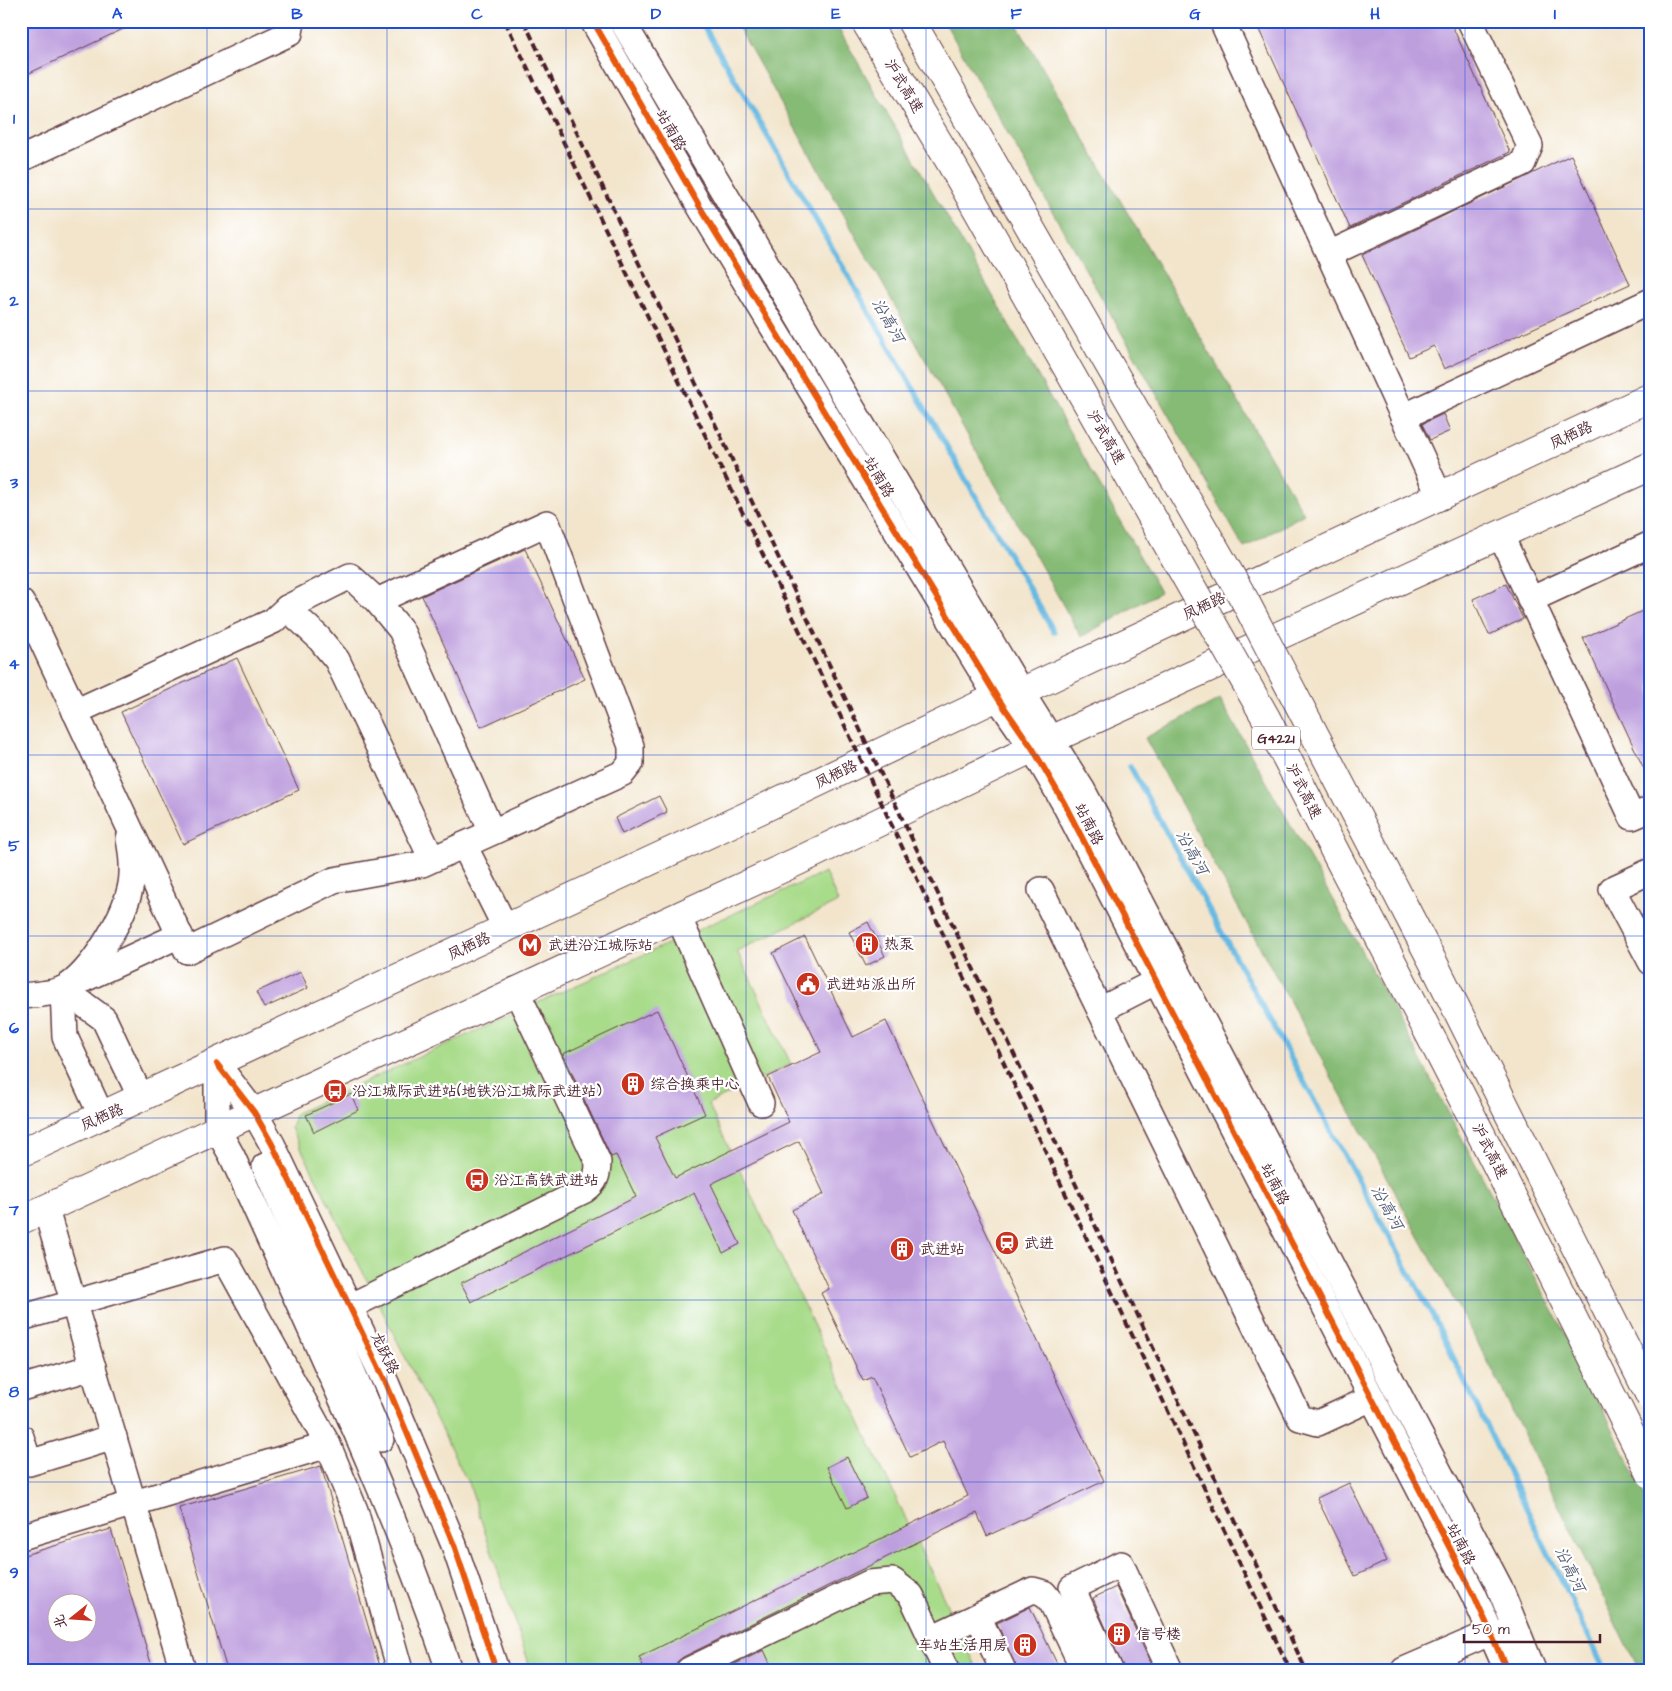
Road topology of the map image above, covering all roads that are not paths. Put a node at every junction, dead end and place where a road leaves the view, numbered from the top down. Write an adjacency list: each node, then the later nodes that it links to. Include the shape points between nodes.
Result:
1 (292, 21): 8 (street, via 290,33)
2 (593, 21): 21 (street, 站南路, via 700,207)
3 (622, 21): 21 (street, 站南路)
4 (865, 21): 61 (main road, 沪武高速 / G4221, bridge, via 952,165 1266,718 1483,1138)
5 (911, 21): 56 (main road, G4221, bridge, via 1244,599 1434,964)
6 (1222, 21): 9 (street)
7 (1470, 21): 9 (street, via 1530,146 1522,163)
8 (21, 158)
9 (1329, 254): 12 (street)
10 (1651, 301): 12 (street)
11 (1651, 397): 14 (main road, 凤栖路)
12 (1403, 417): 14 (street)
13 (1651, 466): 15 (main road)
14 (1440, 497): 21 (main road, 凤栖路)
15 (1501, 536): 17 (street); 23 (main road)
16 (1651, 544): 17 (street)
17 (1530, 600): 24 (street, via 1632,817)
18 (377, 601): 20 (street, via 350,576); 26 (street, via 401,630); 26 (street, via 547,523 631,746 631,764 622,773)
19 (21, 602): 22 (street)
20 (287, 608): 22 (street, via 273,621); 28 (street, via 318,637 336,660)
21 (1009, 694): 23 (street, 站南路); 32 (main road, 凤栖路)
22 (75, 712): 25 (street)
23 (1042, 744): 31 (main road); 35 (street, 站南路, via 1063,801); 67 (street, 站南路, via 1083,791 1499,1586)
24 (1651, 809)
25 (124, 816): 33 (street); 36 (street, via 132,856 130,889 113,932 91,964)
26 (492, 832): 27 (street)
27 (464, 845): 28 (street); 32 (street)
28 (432, 859): 33 (street, via 422,864 334,880 187,951)
29 (1651, 871): 34 (street, via 1612,889)
30 (1041, 890): 40 (street)
31 (678, 916): 37 (main road); 43 (street)
32 (506, 929): 41 (main road, 凤栖路)
33 (180, 935): 36 (street)
34 (1651, 962)
35 (1157, 981): 40 (street); 55 (street, 站南路)
36 (63, 989): 38 (street); 39 (street); 42 (street, via 104,1019); 45 (street, via 65,1037)
37 (516, 990): 44 (main road); 51 (street, via 598,1162 598,1174 593,1184)
38 (21, 996)
39 (21, 1008)
40 (1100, 1010): 55 (street, via 1300,1418 1318,1423)
41 (217, 1064): 42 (main road, 凤栖路); 44 (street); 46 (street)
42 (142, 1098): 45 (main road, 凤栖路)
43 (761, 1103)
44 (248, 1114): 46 (main road); 51 (street, 龙跃路, via 272,1144); 59 (street)
45 (102, 1116): 47 (main road, 凤栖路)
46 (217, 1129): 48 (main road); 70 (street, via 370,1464 422,1587)
47 (21, 1153)
48 (46, 1210): 49 (main road); 50 (street)
49 (21, 1220)
50 (74, 1303): 52 (street); 53 (street); 60 (street, via 225,1258)
51 (349, 1307): 71 (street, 龙跃路, via 387,1386 454,1545)
52 (21, 1318)
53 (93, 1367): 54 (street); 58 (street)
54 (21, 1388)
55 (1372, 1398): 65 (street, 站南路)
56 (1651, 1398)
57 (21, 1437): 58 (street, via 29,1463)
58 (114, 1437): 62 (street)
59 (381, 1439)
60 (328, 1445): 62 (street); 69 (street, via 355,1510)
61 (1651, 1474)
62 (133, 1502): 63 (street); 68 (street)
63 (21, 1536)
64 (978, 1616): 66 (street); 74 (street); 75 (street, via 1034,1590 1044,1593)
65 (1492, 1632): 67 (street); 78 (street); 79 (street, 站南路)
66 (931, 1638): 72 (street, via 911,1594 893,1581 869,1583); 73 (street)
67 (1520, 1658): 80 (street, 站南路)
68 (183, 1670)
69 (400, 1670)
70 (449, 1670)
71 (496, 1670)
72 (689, 1670)
73 (946, 1670)
74 (1003, 1670)
75 (1084, 1670)
76 (1110, 1670): 77 (street, via 1072,1588 1121,1564)
77 (1170, 1670)
78 (1404, 1670)
79 (1507, 1670)
80 (1533, 1670)

